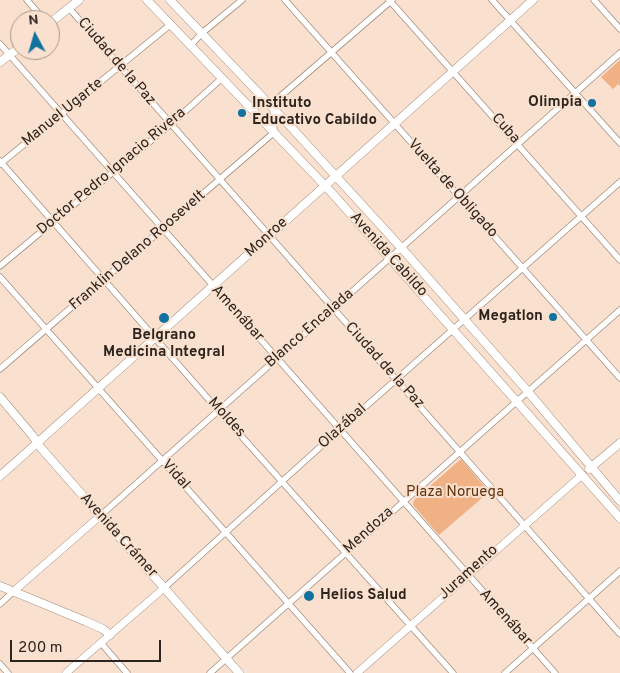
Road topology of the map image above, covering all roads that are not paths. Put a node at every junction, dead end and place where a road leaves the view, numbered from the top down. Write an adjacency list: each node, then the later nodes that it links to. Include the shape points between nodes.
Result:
1 (27, 0): 12 (street)
2 (79, 0): 11 (main road)
3 (147, 0): 15 (main road, Avenida Cabildo)
4 (170, 0): 17 (main road, Avenida Cabildo)
5 (242, 0): 17 (street)
6 (285, 0): 20 (street, Vuelta de Obligado)
7 (390, 0): 20 (street); 25 (street, Cuba)
8 (492, 0): 14 (street)
9 (534, 0): 14 (main road, Monroe)
10 (594, 0): 16 (street)
11 (69, 8): 13 (main road); 24 (street, Ciudad de la Paz)
12 (36, 10)
13 (60, 15)
14 (511, 20): 25 (main road, Monroe); 27 (street)
15 (171, 24): 19 (main road, Avenida Cabildo); 24 (street, Manuel Ugarte)
16 (620, 29)
17 (202, 33): 19 (street); 28 (main road, Avenida Cabildo)
18 (0, 44): 22 (street, Amenábar)
19 (191, 45): 26 (main road, Avenida Cabildo)
20 (331, 52): 28 (street, via 275,101); 31 (street, Vuelta de Obligado)
21 (620, 52): 27 (street, Blanco Encalada)
22 (9, 55): 23 (main road); 29 (street, Amenábar)
23 (0, 62)
24 (120, 67): 29 (street, Manuel Ugarte); 30 (street, Ciudad de la Paz)
25 (454, 71): 31 (main road, Monroe); 33 (street, Cuba)
26 (222, 78): 30 (street, Doctor Pedro Ignacio Rivera); 32 (main road, Avenida Cabildo)
27 (575, 92): 33 (street, Blanco Encalada); 34 (street)
28 (274, 108): 32 (street); 37 (main road, Avenida Cabildo)
29 (61, 114): 35 (street, Manuel Ugarte); 36 (street, Amenábar)
30 (171, 124): 36 (street, Doctor Pedro Ignacio Rivera); 38 (street, Ciudad de la Paz)
31 (395, 124): 37 (main road, Monroe); 41 (street, Vuelta de Obligado)
32 (274, 131): 38 (street, Franklin Delano Roosevelt); 40 (main road, Avenida Cabildo)
33 (518, 143): 41 (street, Blanco Encalada); 42 (street, Cuba)
34 (620, 143)
35 (1, 163): 43 (street, Moldes)
36 (112, 172): 43 (street, Doctor Pedro Ignacio Rivera); 44 (street, Amenábar)
37 (336, 176): 40 (main road, Monroe); 46 (main road, Avenida Cabildo)
38 (220, 179): 44 (street, Franklin Delano Roosevelt); 45 (street, Ciudad de la Paz)
39 (620, 182): 42 (street, Olazábal)
40 (326, 185): 45 (main road, Monroe); 47 (main road, Avenida Cabildo)
41 (459, 196): 46 (street, Blanco Encalada); 50 (street, Vuelta de Obligado)
42 (582, 216): 48 (street, Cuba); 50 (street, Olazábal)
43 (53, 222): 49 (street, Doctor Pedro Ignacio Rivera); 52 (street, Moldes)
44 (162, 229): 52 (street, Franklin Delano Roosevelt); 53 (street, Amenábar)
45 (269, 236): 53 (main road, Monroe); 54 (street, Ciudad de la Paz)
46 (402, 248): 47 (street, Blanco Encalada); 56 (main road, Avenida Cabildo)
47 (391, 258): 54 (street, Blanco Encalada); 57 (main road, Avenida Cabildo)
48 (620, 260)
49 (0, 266)
50 (522, 268): 56 (street, Olazábal); 60 (street, Vuelta de Obligado)
51 (0, 277): 58 (street, Vidal)
52 (105, 280): 58 (street, Franklin Delano Roosevelt); 59 (street, Moldes)
53 (212, 286): 59 (main road, Monroe); 61 (street, Amenábar)
54 (333, 308): 61 (street, Blanco Encalada); 64 (street, Ciudad de la Paz)
55 (620, 310): 60 (street, Mendoza)
56 (465, 319): 57 (street, Olazábal); 66 (main road, Avenida Cabildo)
57 (453, 329): 64 (street, Olazábal); 68 (main road, Avenida Cabildo)
58 (47, 330): 62 (street, Franklin Delano Roosevelt); 65 (street, Vidal)
59 (155, 337): 65 (main road, Monroe); 69 (street, Moldes)
60 (586, 340): 63 (street, Vuelta de Obligado); 66 (street, Mendoza)
61 (276, 358): 69 (street, Blanco Encalada); 70 (street, Amenábar)
62 (0, 369)
63 (620, 378)
64 (397, 380): 70 (street, Olazábal); 73 (street, Ciudad de la Paz)
65 (98, 388): 71 (main road, Monroe); 74 (street, Vidal)
66 (528, 392): 68 (street, Mendoza); 75 (main road, Avenida Cabildo)
67 (0, 397): 71 (main road, Avenida Crámer)
68 (517, 402): 73 (street, Mendoza); 76 (main road, Avenida Cabildo)
69 (218, 410): 74 (street, Blanco Encalada); 78 (street, Moldes)
70 (339, 430): 78 (street, Olazábal); 80 (street, Amenábar)
71 (37, 442): 77 (main road, Monroe); 81 (main road, Avenida Crámer)
72 (620, 443): 75 (main road)
73 (460, 451): 80 (street, Mendoza); 83 (street, Ciudad de la Paz)
74 (162, 460): 81 (street, Blanco Encalada); 84 (street, Vidal)
75 (592, 467): 76 (main road); 79 (main road, Avenida Cabildo)
76 (583, 474): 82 (main road, Avenida Cabildo); 83 (street, Juramento)
77 (0, 476)
78 (283, 481): 84 (street, Olazábal); 85 (street, Moldes)
79 (620, 501)
80 (402, 502): 85 (street, Mendoza); 87 (street, Amenábar)
81 (100, 516): 89 (main road, Avenida Crámer); 90 (street, Blanco Encalada)
82 (620, 518)
83 (524, 525): 87 (street, Juramento); 91 (street, Ciudad de la Paz)
84 (226, 532): 89 (street, Olazábal); 92 (street, Vidal)
85 (346, 552): 92 (street, Mendoza); 94 (street, Moldes)
86 (620, 571): 91 (street)
87 (468, 575): 94 (street, Juramento); 98 (street, Amenábar)
88 (0, 586): 90 (main road)
89 (164, 588): 96 (street, Olazábal); 99 (main road, Avenida Crámer)
90 (14, 591): 93 (street, Blanco Encalada); 96 (main road, via 85,620)
91 (589, 598): 95 (street, Ciudad de la Paz); 98 (street)
92 (288, 603): 99 (street, Mendoza); 106 (street, Vidal)
93 (0, 604)
94 (411, 626): 107 (street, Juramento); 108 (street, Moldes)
95 (620, 634)
96 (110, 635): 97 (street, Olazábal)
97 (101, 644): 102 (street, Olazábal); 103 (street)
98 (533, 648): 109 (street); 110 (street, Amenábar)
99 (226, 658): 104 (street, Mendoza); 105 (main road, Avenida Crámer)
100 (0, 664): 101 (street)
101 (8, 673)
102 (66, 673)
103 (127, 673)
104 (210, 673)
105 (239, 673)
106 (350, 673)
107 (358, 673)
108 (453, 673)
109 (505, 673)
110 (555, 673)

